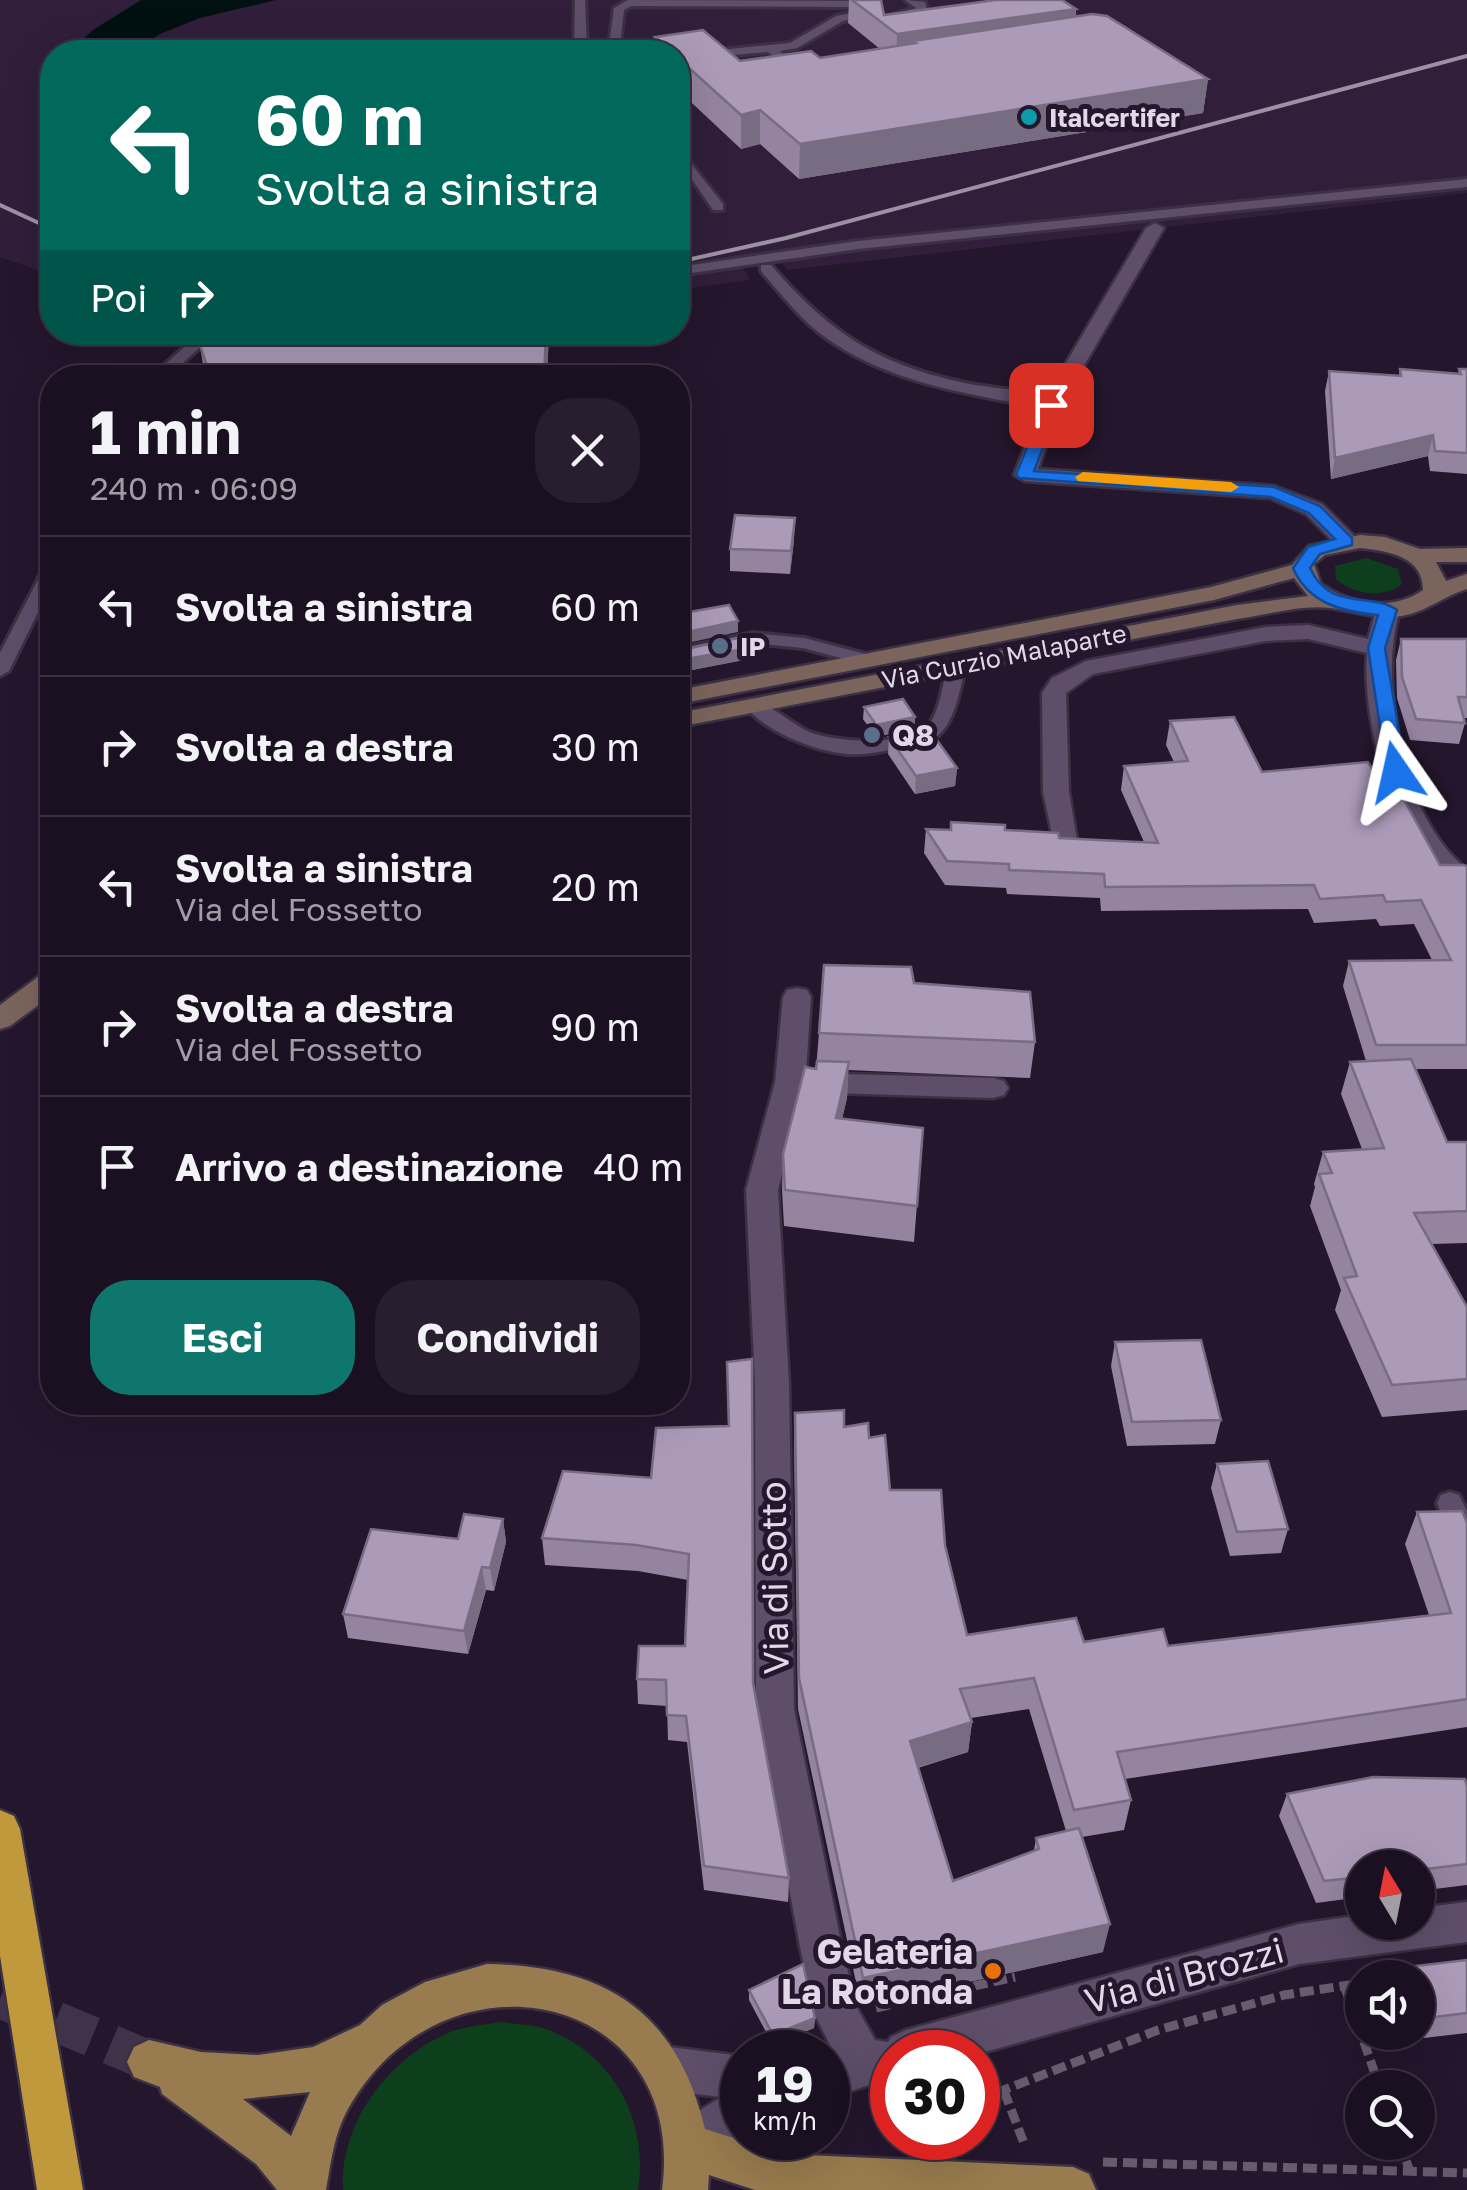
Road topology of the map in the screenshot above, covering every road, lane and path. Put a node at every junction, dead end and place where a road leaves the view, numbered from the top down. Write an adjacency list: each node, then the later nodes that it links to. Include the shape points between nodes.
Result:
1 (580, 0): 7 (lane)
2 (910, 0): 5 (lane)
3 (942, 8): 5 (lane)
4 (877, 9): 5 (lane, via 912,16); 6 (lane, via 636,3 620,6); 10 (lane, via 840,18 794,46)
5 (923, 9)
6 (618, 19): 7 (lane); 9 (lane)
7 (581, 20): 8 (lane)
8 (583, 40)
9 (615, 40)
10 (768, 47): 11 (lane); 14 (lane)
11 (748, 48): 12 (lane); 13 (lane)
12 (690, 49)
13 (690, 55)
14 (808, 78)
15 (690, 168): 17 (lane)
16 (1467, 183): 18 (lane)
17 (718, 207)
18 (1158, 221): 20 (lane, via 858,245); 23 (street)
19 (766, 268): 23 (lane, via 802,312 860,357 931,380)
20 (690, 269)
21 (195, 345): 22 (lane)
22 (172, 365)
23 (1051, 405): 24 (street, via 1024,475 1274,492 1314,509)
24 (1346, 541): 25 (street); 27 (street, Via Curzio Malaparte, via 1314,550)
25 (1416, 556): 26 (street); 30 (street, via 1436,578)
26 (1467, 556)
27 (1301, 568): 31 (street, via 1308,584); 35 (street, Via Curzio Malaparte, via 1214,593)
28 (1467, 581): 30 (street, Via Curzio Malaparte)
29 (40, 592): 37 (lane)
30 (1434, 593): 32 (street, Via Curzio Malaparte)
31 (1332, 600): 32 (street, Via Curzio Malaparte); 36 (street, Via Curzio Malaparte)
32 (1388, 610): 33 (street)
33 (1376, 648): 41 (street, via 1290,632 1073,674 1054,693); 42 (street, via 1396,772 1412,814 1439,861)
34 (690, 651): 35 (lane, via 753,638)
35 (867, 660): 38 (street, Via Curzio Malaparte)
36 (958, 665): 39 (street, Via Curzio Malaparte); 39 (lane, via 941,721 926,736 850,749 805,737)
37 (0, 671)
38 (690, 696)
39 (753, 705): 40 (street, Via Curzio Malaparte)
40 (690, 718)
41 (1064, 847)
42 (1467, 882)
43 (40, 990): 45 (street)
44 (797, 997): 46 (street, Via di Sotto)
45 (0, 1019)
46 (790, 1082): 47 (street); 54 (street, Via di Sotto, via 762,1190 772,1383 775,1709 838,2016)
47 (994, 1088)
48 (1450, 1503): 49 (lane)
49 (1467, 1543)
50 (0, 1829): 68 (highway)
51 (1467, 1922): 54 (street, Via di Brozzi, via 1300,1944)
52 (1344, 1985): 56 (path); 58 (path, via 1158,2030)
53 (380, 2032): 55 (main road, via 432,1999 518,1982 600,2007); 67 (main road, via 332,2090 312,2136); 67 (main road, via 354,2052 272,2076 206,2077 147,2060 272,2148)
54 (864, 2064)
55 (661, 2068): 57 (street); 61 (main road)
56 (1374, 2070)
57 (720, 2075)
58 (1004, 2091): 59 (path); 62 (path)
59 (1000, 2092)
60 (720, 2124): 61 (street)
61 (686, 2145): 66 (main road, via 784,2177); 69 (main road)
62 (1030, 2159)
63 (1406, 2160): 64 (path)
64 (1410, 2172): 65 (path); 66 (path)
65 (1467, 2173)
66 (1080, 2176)
67 (303, 2189)
68 (60, 2190)
69 (686, 2190)

